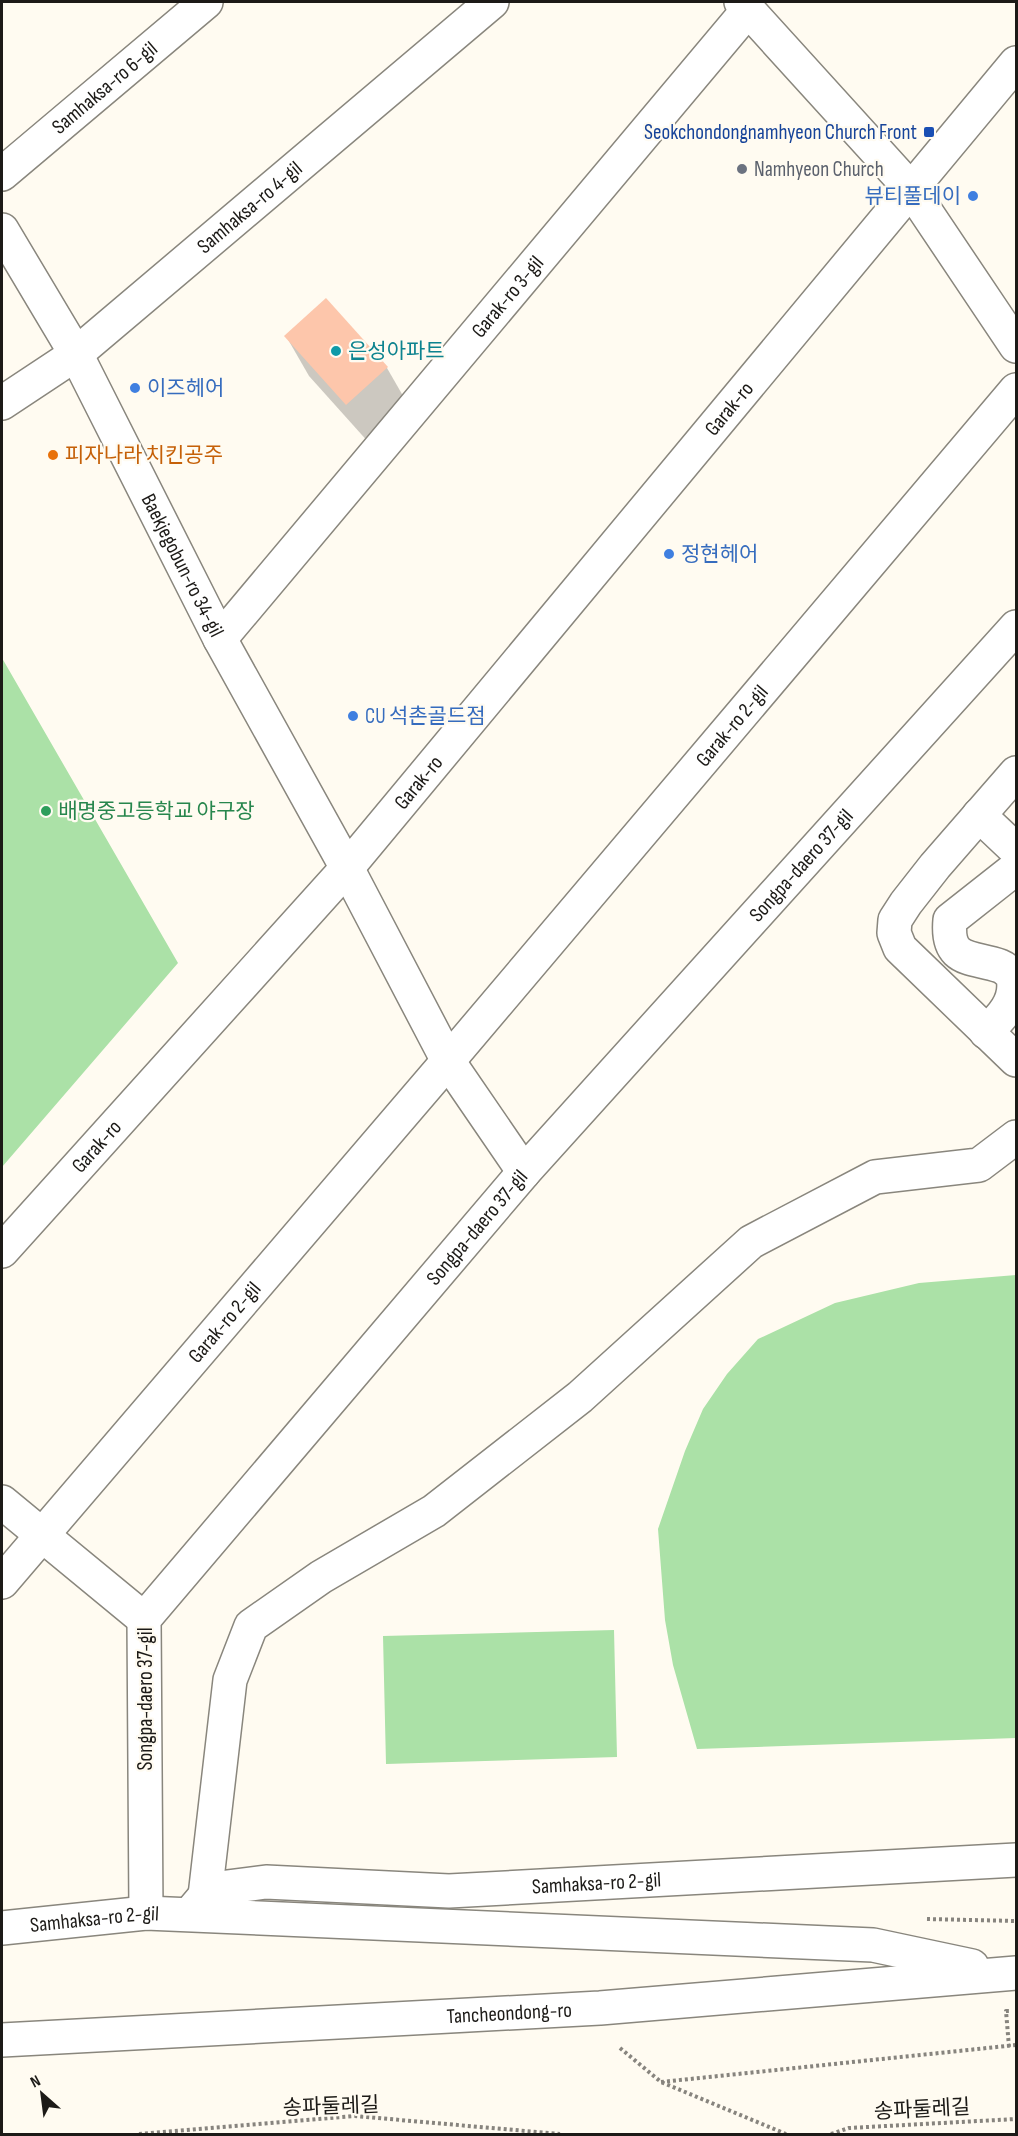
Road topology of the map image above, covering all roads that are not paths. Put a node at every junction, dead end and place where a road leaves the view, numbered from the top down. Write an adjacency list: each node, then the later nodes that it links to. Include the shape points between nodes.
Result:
1 (206, 2): 5 (street, Samhaksa-ro 6-gil)
2 (492, 2): 9 (street, Samhaksa-ro 4-gil)
3 (745, 6): 6 (street, Garak-ro 3-gil); 13 (street, Garak-ro 3-gil)
4 (1017, 63): 6 (street, Garak-ro)
5 (2, 174)
6 (910, 188): 8 (street); 17 (street, Garak-ro)
7 (2, 230): 9 (street, Baekjegobun-ro 34-gil)
8 (1017, 346)
9 (76, 354): 11 (street, Samhaksa-ro 4-gil); 13 (street, Baekjegobun-ro 34-gil)
10 (1017, 390): 21 (street, Garak-ro 2-gil)
11 (2, 403)
12 (1017, 627): 23 (street, Songpa-daero 37-gil)
13 (220, 639): 17 (street, Baekjegobun-ro 34-gil)
14 (1013, 783): 15 (street)
15 (979, 815): 16 (street); 19 (street, via 906,903 895,920 894,933 900,948)
16 (1017, 850)
17 (347, 868): 21 (street); 24 (street, Garak-ro)
18 (1017, 868): 19 (street, via 950,920 949,934 956,950 966,959 1002,966 1016,986 1005,1014)
19 (986, 1032): 20 (street)
20 (1017, 1060)
21 (448, 1061): 23 (street); 26 (street, Garak-ro 2-gil)
22 (1017, 1137): 30 (street, via 979,1165 875,1177 751,1242 580,1397 434,1511 321,1577 251,1626 230,1680)
23 (524, 1172): 28 (street, Songpa-daero 37-gil)
24 (2, 1251)
25 (2, 1502): 26 (street)
26 (41, 1536): 27 (street, Garak-ro 2-gil); 28 (street)
27 (2, 1582)
28 (144, 1619): 31 (street, Songpa-daero 37-gil)
29 (1017, 1860): 30 (street, Samhaksa-ro 2-gil, via 449,1890 266,1882 228,1887)
30 (197, 1905): 31 (street, Samhaksa-ro 2-gil); 33 (street, Samhaksa-ro 2-gil, via 873,1945)
31 (146, 1913): 32 (street, Samhaksa-ro 2-gil)
32 (2, 1928)
33 (1011, 1973): 34 (street, Tancheondong-ro, via 600,2008)
34 (2, 2040)

